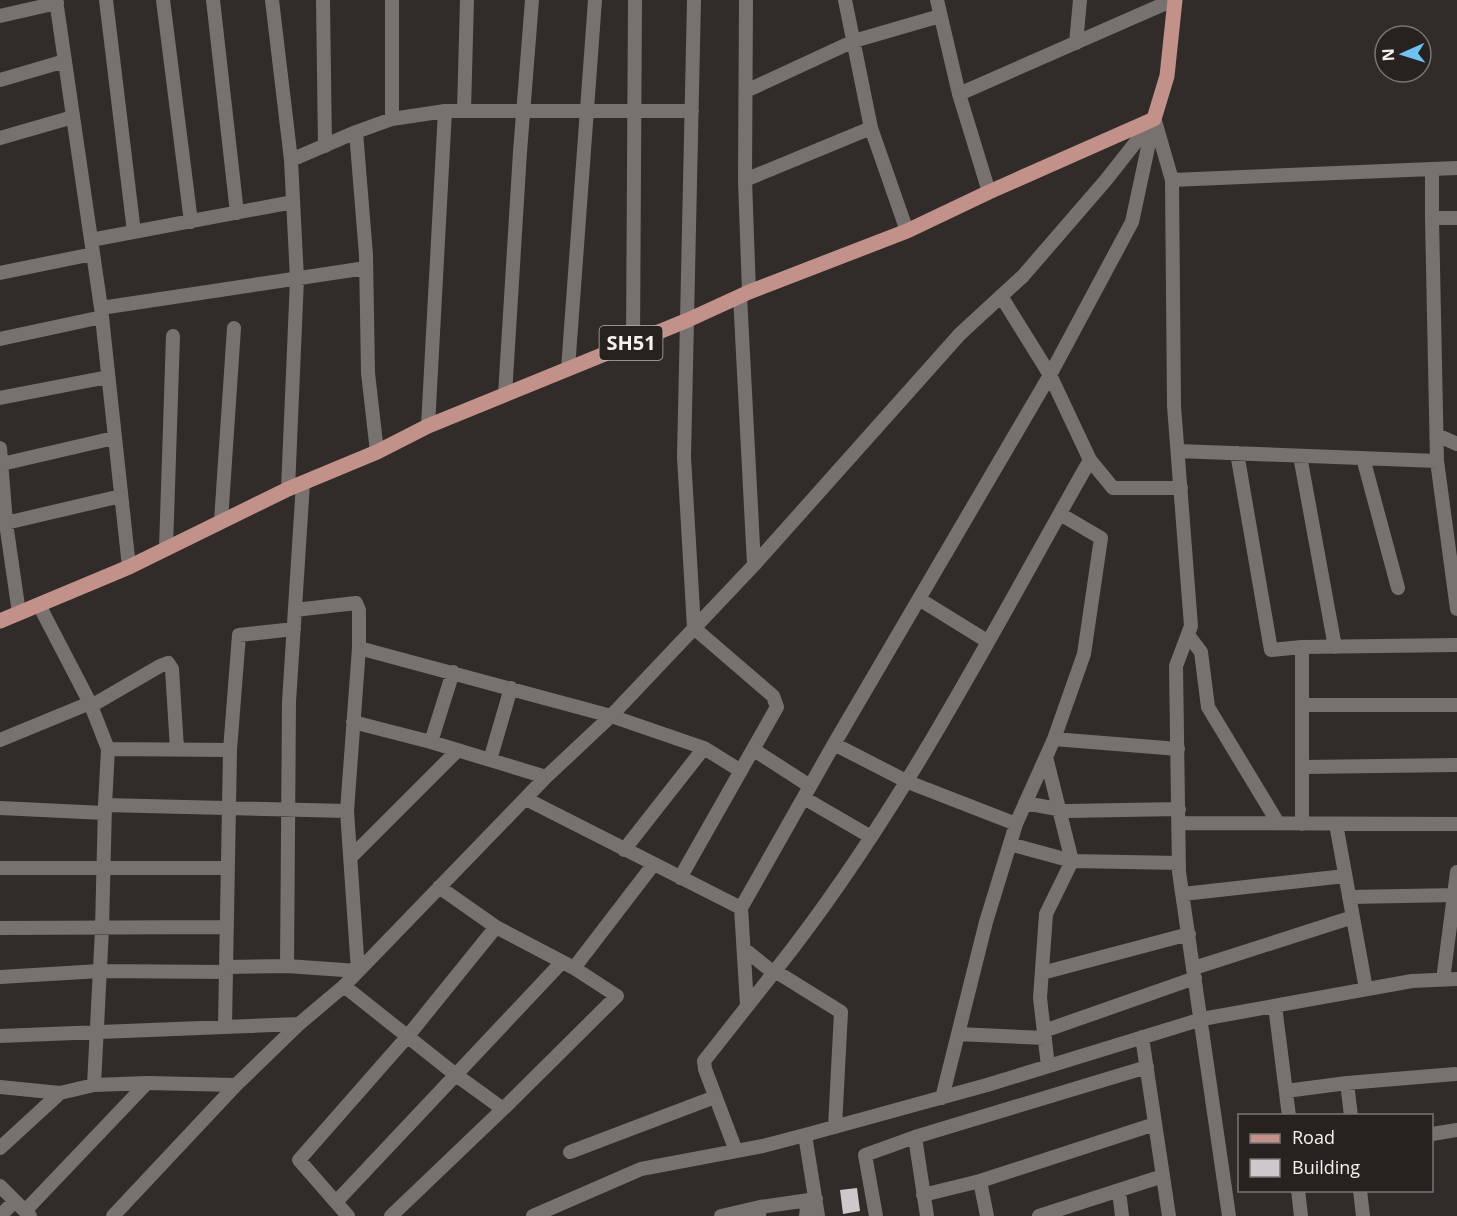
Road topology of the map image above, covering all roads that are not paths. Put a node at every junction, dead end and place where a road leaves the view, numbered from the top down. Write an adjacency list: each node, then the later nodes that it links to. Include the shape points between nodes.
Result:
1 (106, 0): 50 (street)
2 (163, 0): 48 (street)
3 (213, 0): 45 (street)
4 (272, 0): 38 (street)
5 (323, 0): 37 (street)
6 (392, 0): 32 (street)
7 (467, 0): 26 (street)
8 (532, 0): 27 (street)
9 (595, 0): 29 (street)
10 (635, 0): 30 (street)
11 (694, 0): 28 (street)
12 (746, 0): 23 (street)
13 (845, 0): 19 (street)
14 (1080, 0): 20 (street)
15 (1174, 0): 20 (street); 33 (main road, via 1167,76)
16 (56, 1): 18 (street); 21 (street)
17 (940, 5): 19 (street); 24 (street)
18 (0, 16)
19 (854, 40): 23 (street); 34 (street)
20 (1076, 43): 24 (street)
21 (65, 62): 22 (street); 31 (street)
22 (0, 80)
23 (746, 91): 41 (street)
24 (959, 94): 43 (street)
25 (445, 111): 26 (street); 32 (street); 68 (street)
26 (464, 111): 27 (street)
27 (523, 111): 29 (street); 66 (street)
28 (692, 111): 30 (street); 58 (street)
29 (587, 112): 30 (street); 63 (street)
30 (634, 112): 62 (street)
31 (73, 117): 36 (street); 51 (street)
32 (392, 119): 35 (street)
33 (1154, 119): 42 (street); 43 (main road, SH51); 56 (street, via 1083,207); 64 (street, via 1132,222)
34 (871, 128): 41 (street); 49 (street)
35 (356, 132): 37 (street); 52 (street)
36 (0, 138)
37 (325, 146): 38 (street)
38 (291, 160): 44 (street)
39 (1457, 168): 40 (street)
40 (1432, 170): 42 (street); 46 (street)
41 (745, 180): 55 (street)
42 (1172, 180): 73 (street, via 1174,406)
43 (989, 192): 49 (main road, SH51)
44 (293, 202): 45 (street); 54 (street)
45 (237, 213): 48 (street)
46 (1432, 218): 47 (street); 69 (street)
47 (1457, 218)
48 (191, 222): 50 (street)
49 (907, 231): 55 (main road, SH51)
50 (134, 232): 51 (street)
51 (92, 247): 53 (street); 57 (street)
52 (366, 268): 54 (street); 74 (street, via 369,372)
53 (0, 273)
54 (297, 279): 57 (street); 81 (street)
55 (745, 294): 58 (main road, SH51); 88 (street)
56 (1001, 296): 64 (street); 88 (street, via 960,334)
57 (102, 313): 61 (street); 65 (street)
58 (688, 320): 62 (main road, SH51); 98 (street, via 684,457)
59 (234, 328): 85 (street)
60 (174, 336): 87 (street)
61 (0, 339)
62 (633, 342): 63 (main road, SH51)
63 (568, 369): 66 (main road, SH51)
64 (1050, 375): 78 (street); 91 (street)
65 (108, 377): 67 (street); 70 (street)
66 (505, 395): 68 (main road, SH51)
67 (0, 398)
68 (428, 426): 74 (main road, SH51)
69 (1437, 435): 71 (street); 79 (street)
70 (114, 438): 80 (street); 83 (street)
71 (1457, 444)
72 (0, 448): 80 (street)
73 (1178, 451): 75 (street); 82 (street)
74 (377, 453): 81 (main road, SH51)
75 (1237, 453): 76 (street); 102 (street, via 1271,650)
76 (1300, 456): 77 (street); 103 (street)
77 (1363, 458): 79 (street); 90 (street)
78 (1090, 460): 82 (street, via 1113,488); 84 (street)
79 (1437, 461): 93 (street)
80 (2, 464): 86 (street)
81 (296, 486): 85 (main road, SH51); 94 (street)
82 (1180, 488): 99 (street, via 1191,626)
83 (121, 496): 86 (street); 89 (street)
84 (1060, 514): 100 (street); 112 (street, via 1101,538 1084,654)
85 (221, 521): 87 (main road, SH51)
86 (5, 534): 95 (street)
87 (166, 548): 89 (main road, SH51)
88 (754, 565): 98 (street)
89 (129, 567): 92 (main road, SH51)
90 (1398, 588)
91 (919, 599): 100 (street); 115 (street)
92 (39, 605): 95 (main road, SH51); 107 (street)
93 (1457, 609)
94 (295, 610): 97 (street); 104 (street, via 356,603)
95 (19, 614): 96 (main road, SH51)
96 (0, 621)
97 (294, 628): 120 (street, via 239,635); 136 (street)
98 (694, 628): 110 (street); 122 (street, via 776,700 776,711)
99 (1188, 635): 117 (street, via 1176,666); 141 (street, via 1201,652 1208,707)
100 (987, 641): 129 (street)
101 (1457, 645): 103 (street)
102 (1302, 647): 103 (street); 108 (street)
103 (1335, 647)
104 (359, 648): 105 (street); 111 (street)
105 (453, 672): 106 (street); 114 (street)
106 (511, 688): 110 (street); 124 (street)
107 (91, 705): 113 (street); 118 (street, via 168,663 172,669); 119 (street)
108 (1302, 705): 109 (street); 126 (street)
109 (1457, 705)
110 (611, 716): 116 (street); 128 (street)
111 (353, 722): 114 (street); 138 (street)
112 (1054, 739): 117 (street); 123 (street)
113 (0, 740)
114 (431, 742): 121 (street)
115 (834, 744): 129 (street); 130 (street)
116 (704, 748): 127 (street); 147 (street)
117 (1178, 748): 139 (street)
118 (177, 749): 119 (street); 120 (street)
119 (108, 750): 135 (street)
120 (230, 750): 134 (street)
121 (458, 750): 124 (street); 148 (street)
122 (754, 750): 127 (street); 130 (street)
123 (1046, 758): 132 (street); 137 (street)
124 (490, 760): 128 (street)
125 (1457, 765): 126 (street)
126 (1302, 767): 142 (street)
127 (741, 771): 157 (street)
128 (546, 777): 131 (street)
129 (908, 782): 140 (street); 145 (street)
130 (807, 792): 145 (street); 162 (street)
131 (526, 800): 147 (street); 158 (street)
132 (1025, 803): 137 (street); 140 (street)
133 (0, 808): 135 (street)
134 (228, 808): 135 (street); 136 (street); 153 (street)
135 (104, 809): 154 (street)
136 (288, 810): 138 (street); 171 (street)
137 (1059, 810): 139 (street); 149 (street)
138 (347, 811): 148 (street)
139 (1179, 816): 141 (street); 150 (street)
140 (1016, 824): 146 (street)
141 (1278, 824): 142 (street)
142 (1302, 824): 143 (street)
143 (1336, 824): 144 (street); 156 (street)
144 (1457, 824)
145 (871, 837): 175 (street, via 815,921)
146 (1010, 844): 149 (street); 188 (street)
147 (624, 850): 151 (street)
148 (350, 858): 174 (street)
149 (1072, 861): 150 (street); 177 (street, via 1046,914)
150 (1179, 863): 159 (street)
151 (653, 865): 157 (street); 170 (street)
152 (0, 868): 154 (street)
153 (227, 868): 154 (street); 164 (street)
154 (104, 869): 167 (street)
155 (1457, 872): 160 (street)
156 (1345, 876): 159 (street); 161 (street)
157 (680, 878): 162 (street)
158 (439, 886): 165 (street); 174 (street)
159 (1183, 894): 168 (street)
160 (1455, 895): 161 (street); 179 (street)
161 (1349, 897): 163 (street)
162 (741, 908): 169 (street)
163 (1353, 917): 176 (street); 181 (street)
164 (227, 927): 167 (street); 172 (street)
165 (496, 927): 170 (street); 191 (street)
166 (0, 928): 167 (street)
167 (102, 928): 173 (street)
168 (1189, 934): 176 (street); 177 (street)
169 (744, 949): 175 (street); 182 (street)
170 (568, 965): 196 (street); 206 (street, via 617,996)
171 (287, 966): 172 (street); 174 (street)
172 (226, 969): 173 (street); 186 (street)
173 (100, 971): 178 (street); 187 (street)
174 (358, 971): 180 (street)
175 (775, 971): 182 (street); 210 (street, via 841,1012)
176 (1195, 973): 184 (street); 189 (street)
177 (1042, 974): 189 (street)
178 (0, 976)
179 (1450, 979): 181 (street)
180 (344, 986): 185 (street); 191 (street)
181 (1366, 989): 183 (street)
182 (747, 1005): 204 (street, via 705,1059)
183 (1275, 1006): 184 (street); 202 (street)
184 (1202, 1019): 192 (street); 243 (street)
185 (299, 1024): 186 (street); 200 (street)
186 (225, 1026): 187 (street)
187 (96, 1031): 190 (street); 199 (street)
188 (958, 1034): 189 (street); 205 (street)
189 (1044, 1034): 193 (street)
190 (0, 1036)
191 (407, 1037): 196 (street); 226 (street, via 299,1160)
192 (1142, 1037): 193 (street); 194 (street)
193 (1048, 1066): 205 (street)
194 (1147, 1067): 209 (street); 214 (street)
195 (1455, 1074): 198 (street)
196 (456, 1075): 206 (street); 226 (street)
197 (147, 1083): 199 (street); 200 (street); 227 (street)
198 (1347, 1083): 202 (street); 208 (street)
199 (94, 1085): 203 (street)
200 (236, 1086): 230 (street)
201 (0, 1087): 203 (street)
202 (1286, 1091): 207 (street)
203 (60, 1093): 215 (street)
204 (715, 1097): 216 (street); 217 (street)
205 (942, 1098): 210 (street)
206 (502, 1109): 232 (street)
207 (1289, 1114)
208 (1351, 1114)
209 (1155, 1124): 218 (street); 219 (street)
210 (835, 1127): 213 (street)
211 (1457, 1130): 212 (street)
212 (1433, 1134)
213 (805, 1135): 216 (street); 225 (street)
214 (915, 1137): 224 (street); 237 (street, via 865,1155)
215 (0, 1148)
216 (736, 1150): 233 (street, via 641,1169)
217 (570, 1152)
218 (1163, 1176): 221 (street); 242 (street)
219 (980, 1181): 224 (street); 239 (street)
220 (0, 1186): 227 (street)
221 (1119, 1191): 240 (street); 241 (street)
222 (1298, 1192): 244 (street)
223 (1360, 1192): 245 (street)
224 (923, 1195): 238 (street)
225 (812, 1199): 228 (street); 235 (street); 236 (street)
226 (336, 1202): 231 (street)
227 (23, 1209): 229 (street)
228 (759, 1212): 234 (street)
229 (0, 1216)
230 (113, 1216)
231 (348, 1216)
232 (391, 1216)
233 (532, 1216)
234 (721, 1216)
235 (806, 1216)
236 (818, 1216)
237 (876, 1216)
238 (927, 1216)
239 (987, 1216)
240 (1039, 1216)
241 (1122, 1216)
242 (1169, 1216)
243 (1229, 1216)
244 (1301, 1216)
245 (1363, 1216)

